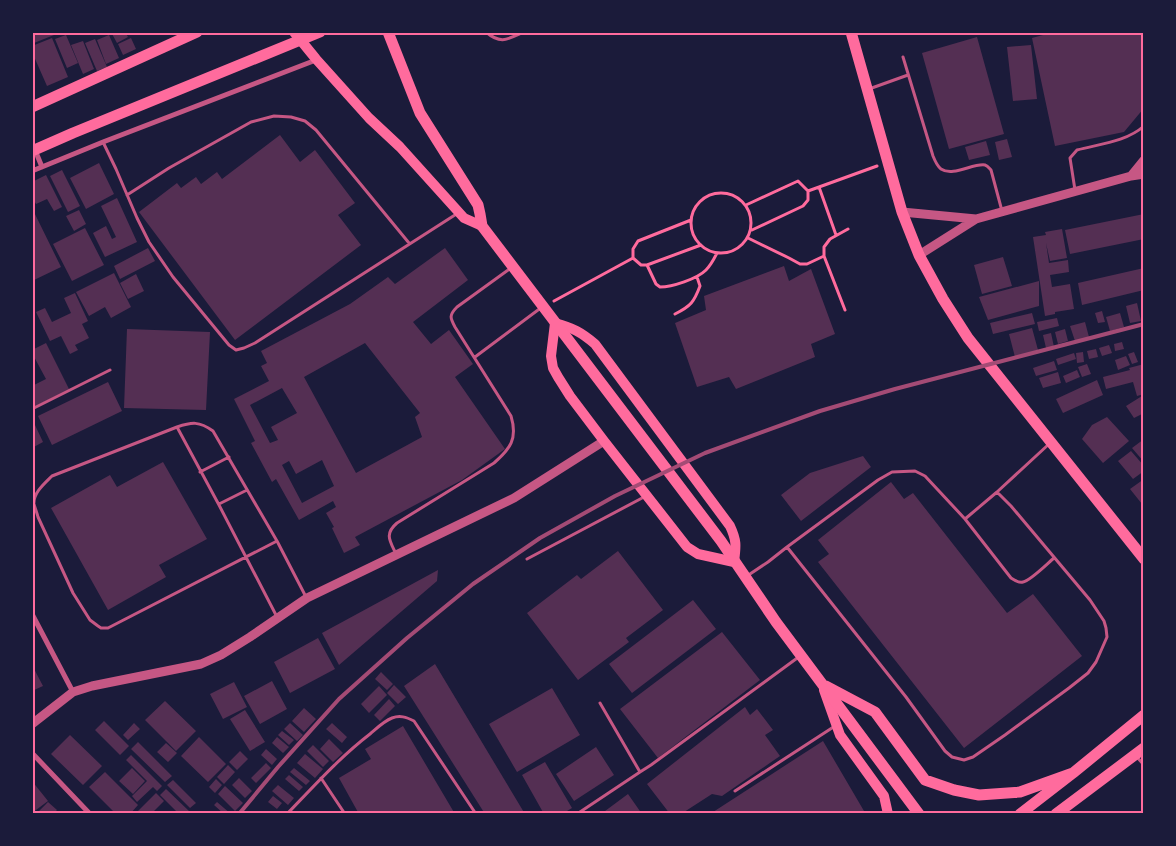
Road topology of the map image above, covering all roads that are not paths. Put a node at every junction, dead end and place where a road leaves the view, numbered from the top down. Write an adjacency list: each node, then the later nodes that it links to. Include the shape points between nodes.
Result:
1 (198, 32): 12 (main road)
2 (320, 32): 7 (main road)
3 (388, 32): 27 (main road, via 420,113 478,206)
4 (486, 32): 5 (lane, via 496,40)
5 (524, 32)
6 (851, 32): 11 (main road)
7 (297, 36): 9 (main road); 15 (main road)
8 (903, 57): 10 (lane)
9 (316, 59): 14 (street); 25 (main road)
10 (908, 75): 11 (lane); 24 (lane, via 937,164 944,171 983,165 989,167)
11 (868, 89): 23 (main road)
12 (32, 107)
13 (1144, 126): 21 (lane, via 1130,136 1073,153 1070,158)
14 (103, 142): 17 (street); 22 (lane)
15 (34, 151): 17 (street)
16 (1144, 160): 20 (street)
17 (42, 167): 18 (street)
18 (32, 172)
19 (1144, 174): 20 (street)
20 (1131, 176): 21 (street)
21 (1076, 191): 24 (street)
22 (128, 196): 28 (lane, via 169,168 251,122 274,116 291,117 305,121 316,130); 28 (lane, via 149,242 173,277 228,345 236,350 255,343)
23 (902, 212): 26 (street); 29 (main road)
24 (1002, 212): 26 (street)
25 (458, 213): 27 (main road); 28 (lane)
26 (976, 219): 29 (street)
27 (482, 226): 30 (main road)
28 (410, 243)
29 (920, 255): 38 (main road, via 968,338)
30 (513, 266): 31 (main road); 33 (lane, via 452,312 451,320)
31 (542, 307): 32 (main road); 33 (lane)
32 (555, 323): 37 (main road, via 551,356 553,368); 54 (main road); 54 (main road, via 573,328 595,344 730,526 736,546)
33 (474, 357): 49 (lane, via 511,416 514,435 511,444 494,463 391,528 389,537)
34 (110, 370): 35 (lane)
35 (32, 408)
36 (176, 427): 39 (lane, via 197,423 206,426 213,431); 40 (lane); 44 (lane, via 52,476)
37 (604, 441): 43 (main road); 49 (street, via 514,498)
38 (1051, 442): 42 (lane); 53 (main road)
39 (228, 458): 40 (lane); 41 (lane)
40 (200, 472): 45 (lane)
41 (247, 490): 45 (lane); 47 (lane)
42 (997, 492): 46 (lane); 51 (lane)
43 (647, 495): 52 (lane); 54 (main road, via 687,546 698,554)
44 (34, 498): 50 (lane, via 38,517 73,593 90,620 101,628 108,628)
45 (219, 504): 50 (lane)
46 (965, 519): 48 (lane, via 925,476 915,471 892,472); 51 (lane, via 1017,582 1030,578)
47 (277, 541): 50 (lane); 56 (lane)
48 (787, 547): 51 (lane, via 945,751 958,760 973,757 1082,678 1104,646 1107,637 1104,621); 55 (lane)
49 (397, 554): 56 (street)
50 (246, 558): 58 (lane)
51 (1054, 558)
52 (527, 559)
53 (1144, 559)
54 (734, 562): 55 (main road)
55 (744, 578): 59 (main road)
56 (307, 598): 58 (street)
57 (32, 614): 61 (street)
58 (278, 618): 61 (street, via 202,664)
59 (800, 656): 60 (main road); 69 (lane)
60 (822, 684): 65 (main road); 70 (main road, via 875,712 925,780 979,795 1020,792); 80 (main road)
61 (73, 692): 64 (street)
62 (600, 703): 69 (lane)
63 (1144, 715): 70 (main road)
64 (32, 724)
65 (836, 725): 72 (lane); 79 (main road, via 884,796)
66 (1139, 751): 68 (lane); 73 (main road)
67 (32, 753): 74 (street)
68 (1144, 765)
69 (640, 772): 78 (lane)
70 (1073, 773): 81 (main road)
71 (321, 778): 75 (lane); 76 (lane); 77 (lane, via 350,749 383,724 392,718 407,717 414,720)
72 (735, 791)
73 (1057, 813)
74 (90, 814)
75 (287, 814)
76 (346, 814)
77 (476, 814)
78 (577, 814)
79 (888, 814)
80 (919, 814)
81 (1020, 814)

